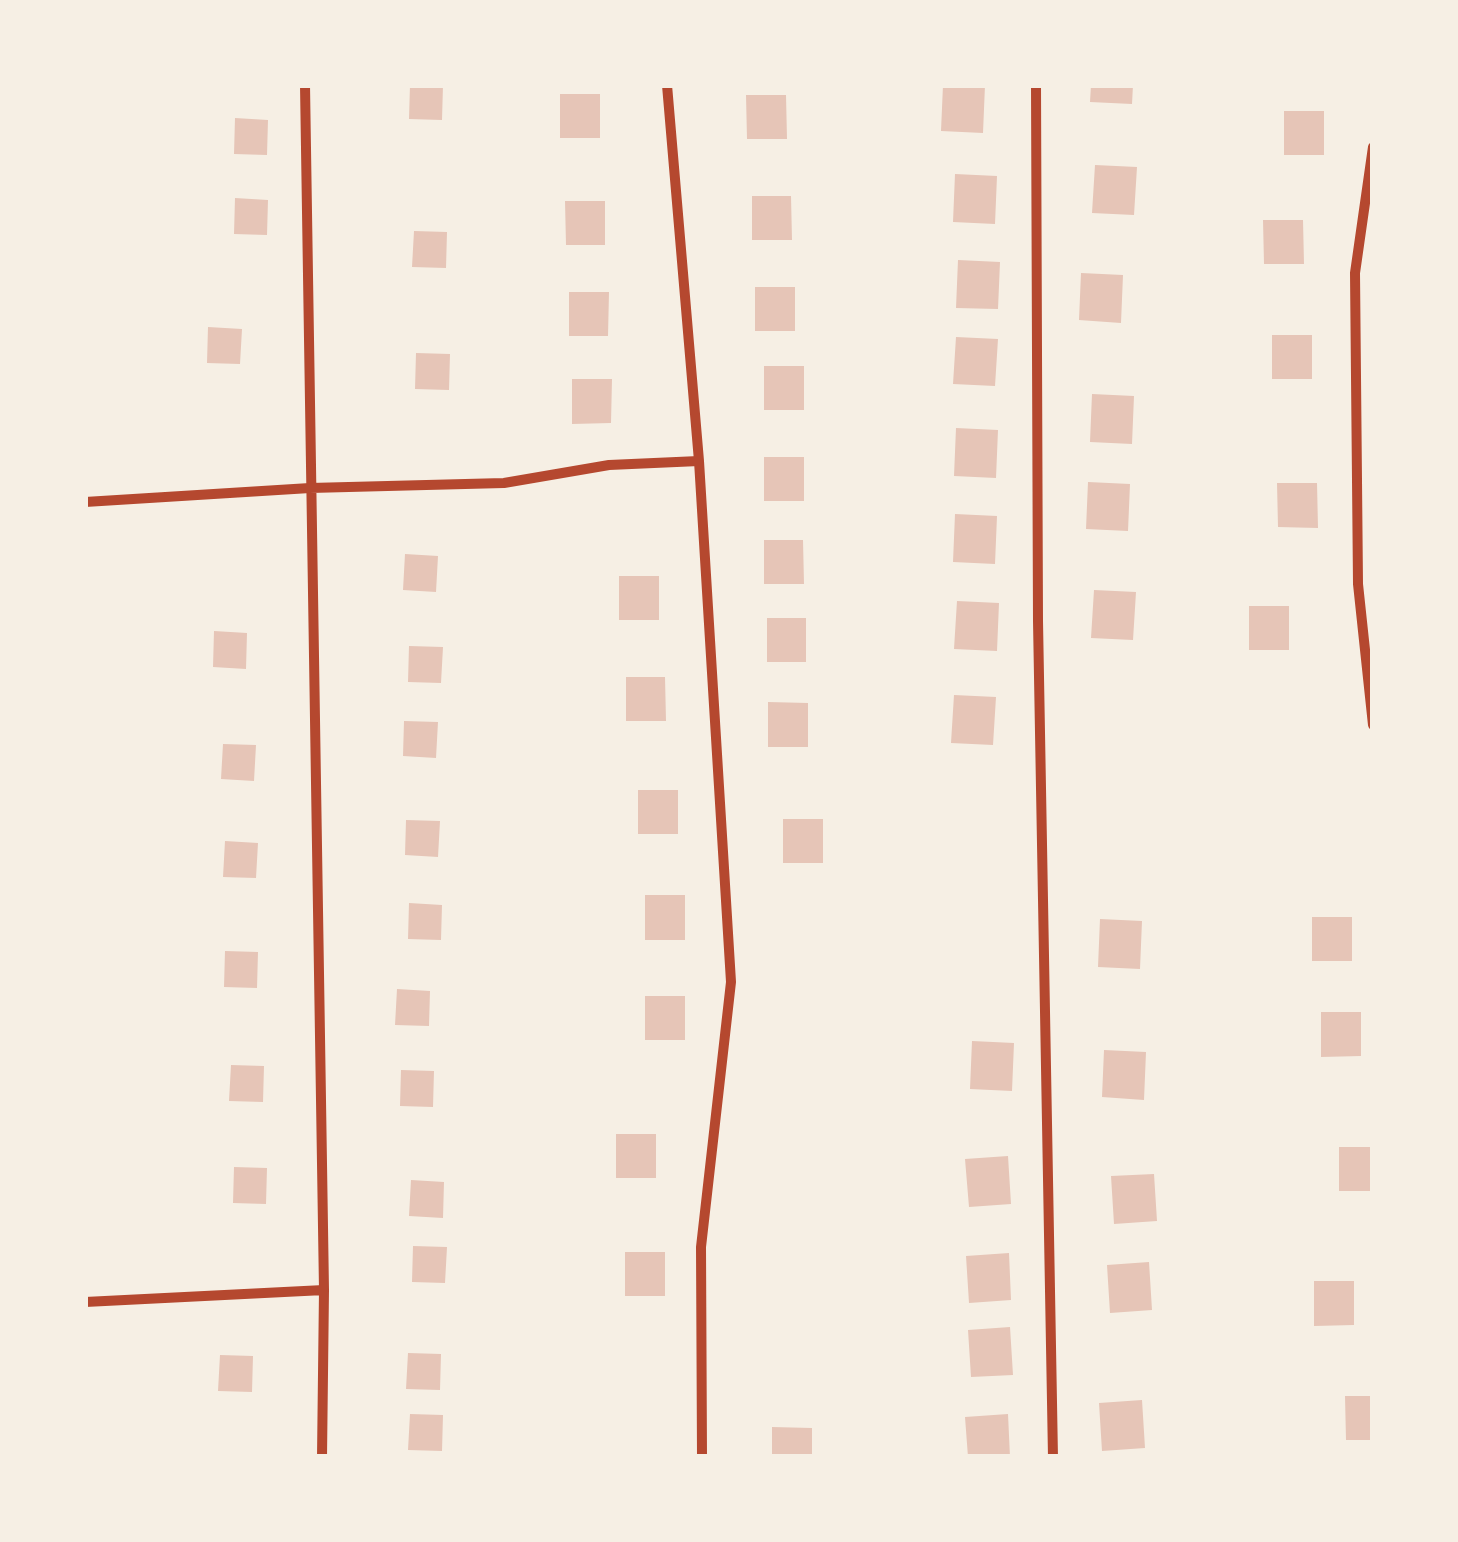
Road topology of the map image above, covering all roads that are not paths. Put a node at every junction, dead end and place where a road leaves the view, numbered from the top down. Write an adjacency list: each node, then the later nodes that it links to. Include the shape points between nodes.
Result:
1 (305, 85): 6 (street)
2 (667, 85): 5 (street)
3 (1036, 85): 13 (street)
4 (1373, 147): 8 (street, via 1354,274 1358,584)
5 (699, 461): 6 (street, via 610,464 504,483); 12 (street, via 731,982 701,1247)
6 (310, 488): 7 (street); 9 (street)
7 (85, 502)
8 (1373, 725)
9 (324, 1290): 10 (street); 11 (street)
10 (85, 1302)
11 (322, 1457)
12 (702, 1457)
13 (1053, 1457)

